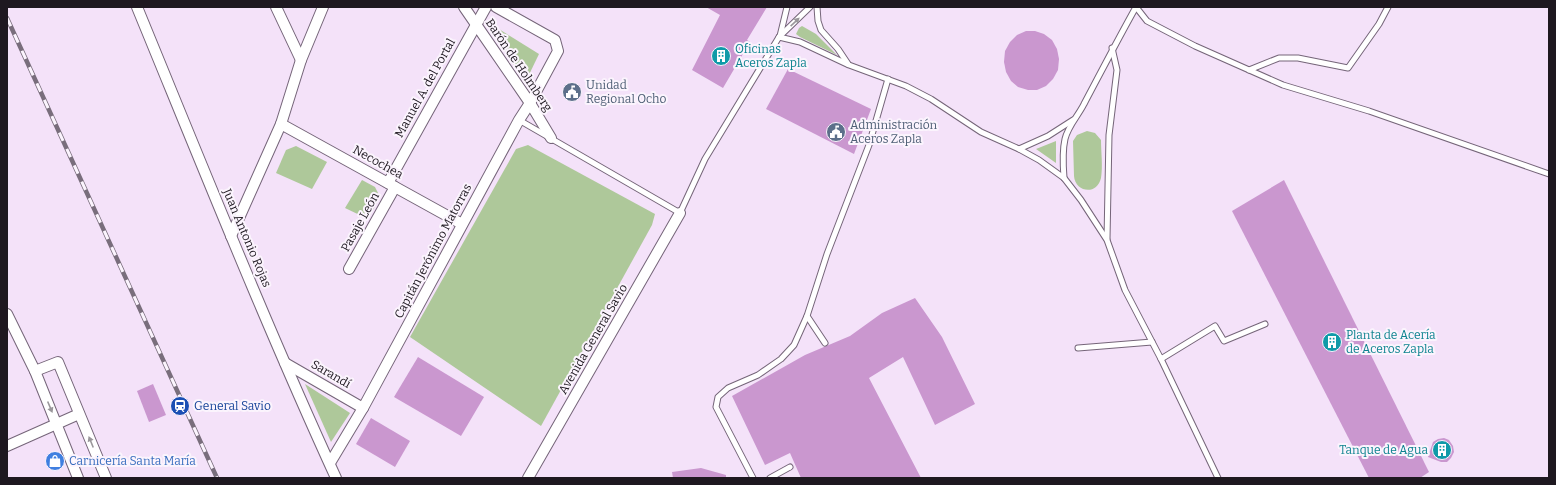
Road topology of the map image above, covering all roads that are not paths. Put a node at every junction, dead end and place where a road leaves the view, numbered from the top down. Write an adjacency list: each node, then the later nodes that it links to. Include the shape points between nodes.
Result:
1 (137, 7): 30 (street, Juan Antonio Rojas)
2 (276, 7): 15 (street)
3 (323, 7): 15 (street)
4 (464, 7): 12 (street, Barón de Holmberg)
5 (486, 7): 12 (street, Manuel A. del Portal)
6 (496, 7): 19 (street, Capitán Jerónimo Matorras, via 554,40 558,51)
7 (787, 7): 13 (lane)
8 (810, 7): 13 (lane, one-way to 8)
9 (817, 7): 16 (lane, via 821,30)
10 (1136, 7): 14 (lane); 17 (lane, via 1147,21)
11 (1388, 7): 17 (lane, via 1348,68 1298,58 1280,58)
12 (477, 24): 19 (street, Barón de Holmberg); 27 (street, Manuel A. del Portal)
13 (779, 37): 16 (lane, via 800,42); 28 (lane, via 705,159)
14 (1112, 48): 21 (lane, via 1083,106); 31 (lane, via 1117,70 1109,135)
15 (301, 60): 22 (street)
16 (849, 65): 18 (lane)
17 (1249, 70): 25 (lane, via 1283,85 1369,111)
18 (888, 79): 24 (lane, via 931,99 981,132); 34 (lane, via 869,146 827,254)
19 (530, 103): 20 (street, Capitán Jerónimo Matorras); 23 (street, Barón de Holmberg)
20 (518, 120): 23 (lane); 29 (street, Capitán Jerónimo Matorras)
21 (1073, 120): 24 (lane, via 1048,136); 26 (lane, via 1065,138)
22 (280, 124): 27 (street, Necochea); 30 (street)
23 (551, 138): 28 (lane)
24 (1019, 149): 26 (lane)
25 (1549, 174)
26 (1064, 178): 31 (lane)
27 (391, 185): 29 (street, Necochea); 32 (street, Pasaje León)
28 (680, 213): 51 (street, Avenida General Savio)
29 (462, 224): 42 (street, Capitán Jerónimo Matorras)
30 (231, 236): 40 (street, Juan Antonio Rojas)
31 (1107, 240): 36 (lane, via 1125,290)
32 (349, 269)
33 (7, 314): 41 (street)
34 (807, 316): 37 (lane); 52 (lane, via 794,345 781,359 758,374 728,388 718,397 716,407)
35 (1265, 324): 39 (lane, via 1224,341 1215,326)
36 (1152, 342): 38 (lane); 39 (lane)
37 (825, 343)
38 (1078, 348)
39 (1161, 359): 54 (lane)
40 (285, 363): 42 (street, Sarandí); 46 (street, Juan Antonio Rojas)
41 (35, 372): 43 (street, via 58,362); 44 (street, one-way to 44)
42 (363, 408): 46 (street, Capitán Jerónimo Matorras)
43 (79, 414): 44 (street); 49 (street, one-way to 43)
44 (57, 424): 45 (street); 48 (street)
45 (7, 446)
46 (330, 463): 50 (street, Juan Antonio Rojas)
47 (790, 467): 53 (lane)
48 (78, 478)
49 (106, 478)
50 (336, 478)
51 (528, 478)
52 (753, 478)
53 (770, 478)
54 (1218, 478)

